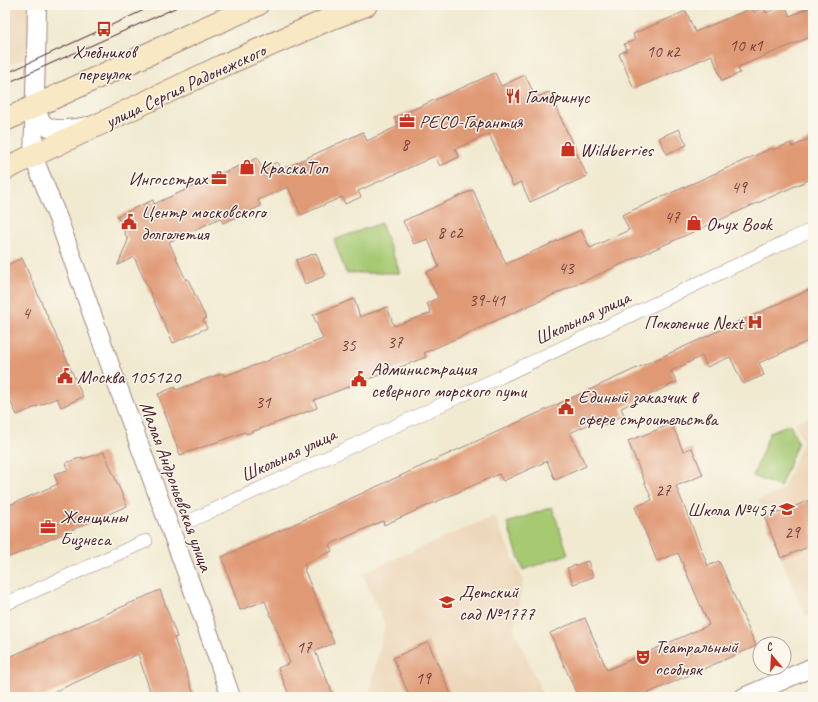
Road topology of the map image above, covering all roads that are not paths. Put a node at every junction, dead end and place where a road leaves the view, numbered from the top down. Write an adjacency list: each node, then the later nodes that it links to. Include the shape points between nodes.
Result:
1 (37, 5): 4 (street)
2 (257, 5): 4 (main road)
3 (366, 5): 6 (main road, улица Сергия Радонежского, via 222,66)
4 (35, 107): 5 (main road); 6 (street, via 45,125 56,129); 7 (street)
5 (5, 120)
6 (104, 122): 7 (main road, улица Сергия Радонежского)
7 (33, 156): 8 (main road, улица Сергия Радонежского); 14 (street, Малая Андроньевская улица, via 59,221)
8 (5, 169)
9 (813, 229): 10 (street, Школьная улица)
10 (192, 520)
11 (146, 541): 12 (street)
12 (5, 604)
13 (813, 667): 15 (street)
14 (231, 697)
15 (744, 697)

